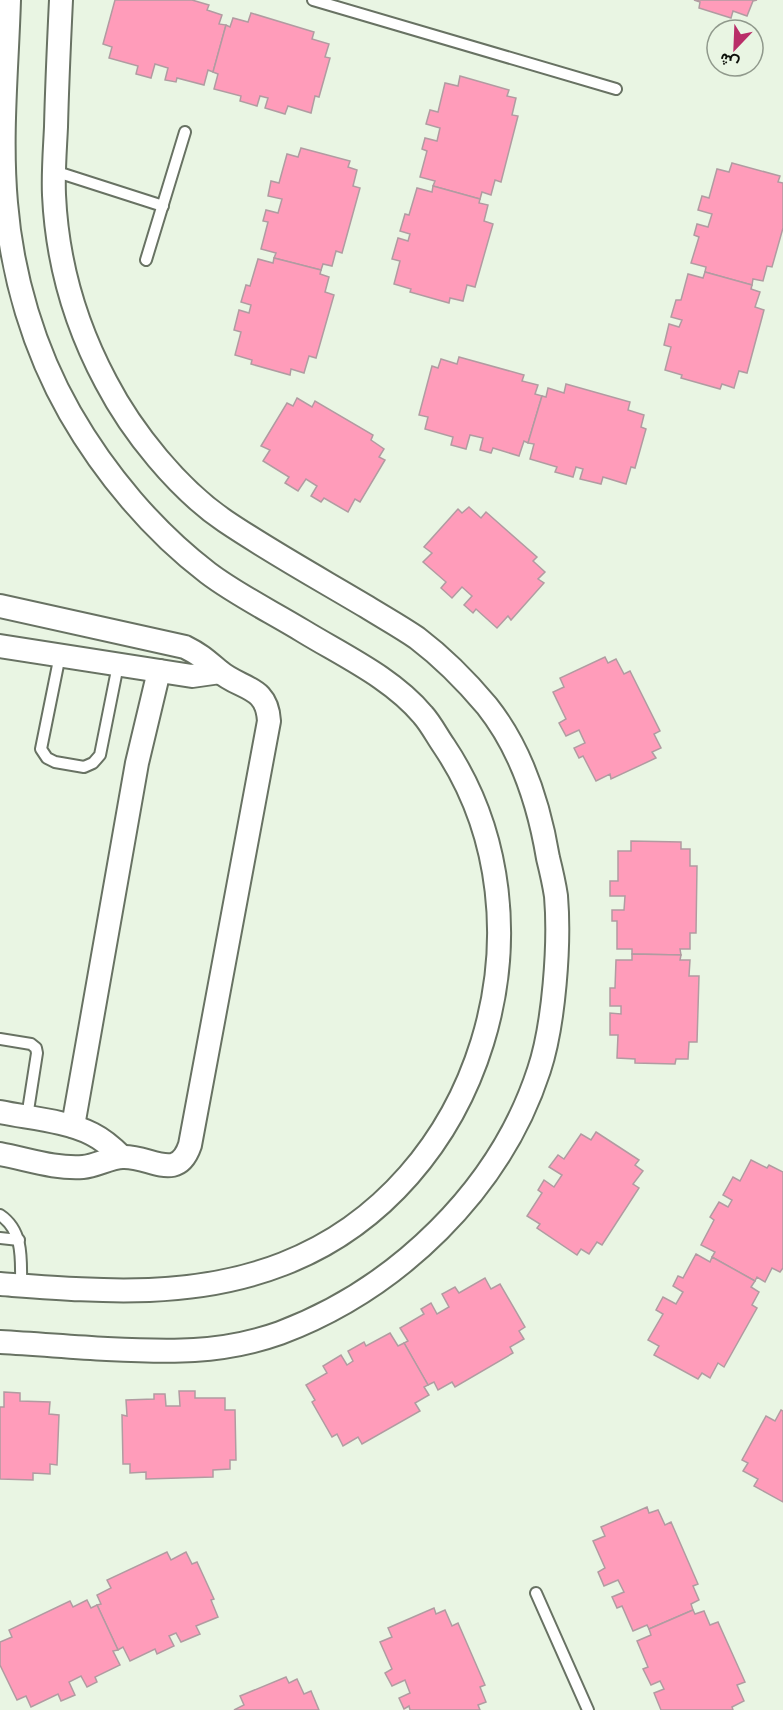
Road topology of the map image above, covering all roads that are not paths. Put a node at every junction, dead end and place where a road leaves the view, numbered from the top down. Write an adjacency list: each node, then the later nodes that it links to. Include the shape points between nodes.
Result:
1 (9, 0): 24 (street, via 4,159 11,247 33,332 70,412 119,486 210,575 392,685 424,716 466,782 481,818 498,895 499,929 490,1013 465,1092 445,1129 408,1178 360,1221 287,1263 214,1284 117,1291)
2 (61, 0): 6 (street)
3 (313, 0): 4 (lane)
4 (616, 89)
5 (185, 132): 7 (lane)
6 (54, 171): 7 (lane); 25 (street, via 58,239 82,331 106,382 154,453 222,520 416,637 454,670 504,730 535,798 544,837 556,897 556,963 541,1064 498,1156 443,1226 375,1283 344,1304 309,1320 230,1347 165,1352)
7 (163, 206): 8 (lane)
8 (146, 260)
9 (0, 606): 14 (street, via 185,647 210,661)
10 (0, 646): 11 (street)
11 (60, 655): 12 (street); 12 (lane, via 42,749 46,758 55,762 84,767 100,755)
12 (118, 665): 13 (street)
13 (159, 670): 14 (street, via 192,676); 18 (street, via 137,763)
14 (220, 672): 20 (street, via 260,695 269,721 190,1145 180,1163 171,1166)
15 (0, 1038): 17 (lane, via 36,1048)
16 (0, 1112): 17 (street)
17 (27, 1117): 18 (street)
18 (73, 1126): 20 (street, via 92,1133)
19 (0, 1154): 20 (street, via 63,1167 103,1164)
20 (122, 1157)
21 (0, 1215): 23 (lane)
22 (0, 1238): 23 (lane)
23 (19, 1240): 24 (lane)
24 (10, 1285)
25 (0, 1342)
26 (536, 1593): 27 (lane)
27 (588, 1710)

